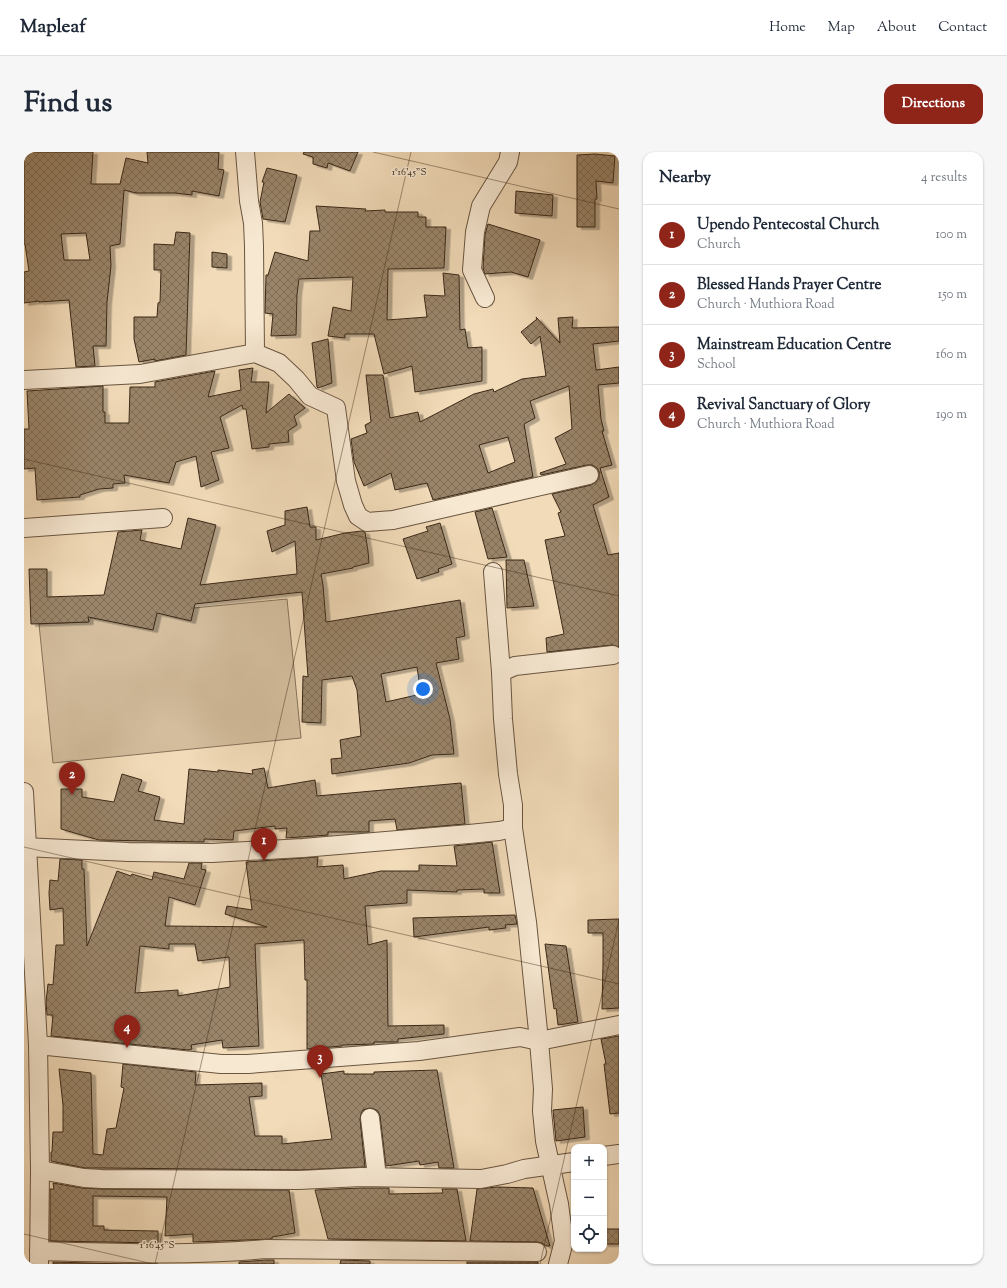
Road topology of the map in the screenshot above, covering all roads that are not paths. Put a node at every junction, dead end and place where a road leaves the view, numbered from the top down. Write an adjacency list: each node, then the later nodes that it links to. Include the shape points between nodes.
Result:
1 (245, 152): 4 (street, via 254,246)
2 (510, 152): 3 (street, via 508,162 481,206 475,232 472,270)
3 (485, 298)
4 (255, 353): 5 (street, via 140,374); 6 (street, via 279,363 310,396 336,408 346,480 358,516 367,522 393,520)
5 (24, 380)
6 (589, 475)
7 (163, 518): 8 (street)
8 (24, 528)
9 (493, 572): 11 (street)
10 (613, 656): 11 (street, via 515,666)
11 (501, 672): 13 (street)
12 (24, 792): 14 (street)
13 (513, 828): 14 (street, via 303,848 212,853); 16 (street, via 527,922)
14 (25, 847): 17 (street)
15 (619, 1025): 16 (street)
16 (539, 1041): 17 (street, via 520,1038 420,1051 248,1064 221,1064); 22 (street, via 542,1111)
17 (38, 1045): 23 (street)
18 (370, 1118): 24 (street)
19 (619, 1154): 20 (street)
20 (607, 1156)
21 (571, 1162): 22 (street)
22 (550, 1164): 24 (street, via 481,1179); 27 (street, via 564,1241)
23 (40, 1170): 24 (street, via 102,1179 299,1180); 26 (street)
24 (377, 1177)
25 (536, 1252): 26 (street, via 266,1249 228,1253)
26 (39, 1258)
27 (558, 1264)

